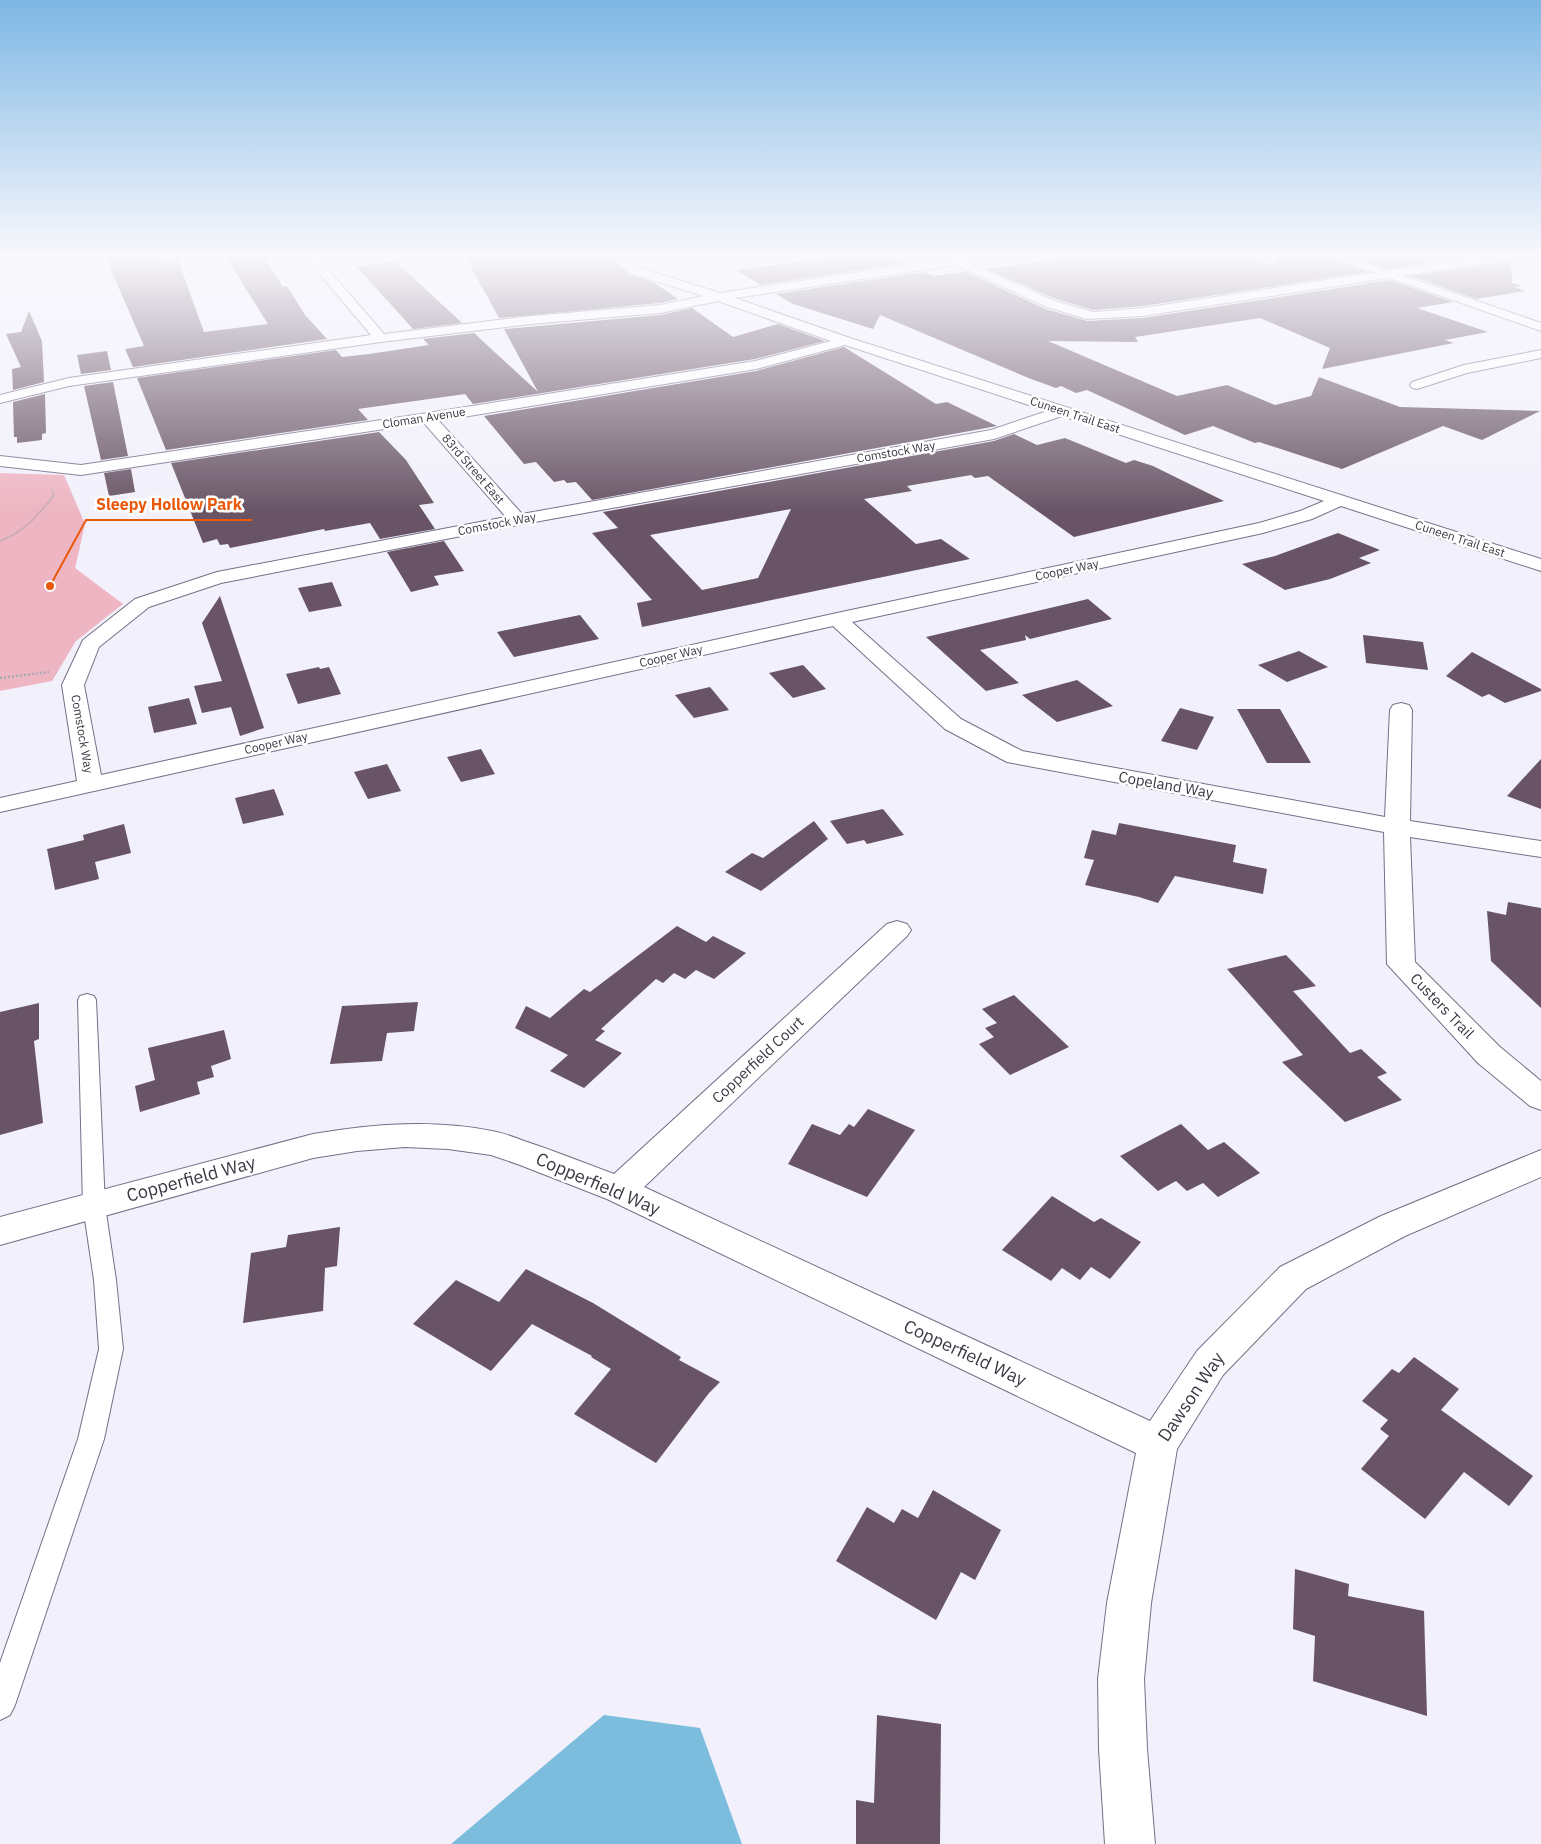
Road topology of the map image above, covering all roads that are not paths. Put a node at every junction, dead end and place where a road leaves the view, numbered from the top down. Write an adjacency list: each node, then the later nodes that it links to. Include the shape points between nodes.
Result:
1 (366, 340): 5 (street, via 69,382)
2 (845, 341): 6 (street, Cuneen Trail East); 7 (street, Cloman Avenue, via 756,365)
3 (1541, 354): 4 (street, via 1464,368)
4 (1417, 385)
5 (0, 399)
6 (1061, 411): 9 (street, Cuneen Trail East); 10 (street, Comstock Way, via 994,434)
7 (428, 418): 8 (street, Cloman Avenue, via 81,470); 10 (street, 83rd Street East)
8 (0, 461)
9 (1340, 500): 12 (street, Cuneen Trail East); 14 (street, Cooper Way, via 1263,528)
10 (518, 520): 16 (street, Comstock Way, via 209,580 142,604 90,644 73,685)
11 (1532, 545): 12 (street)
12 (1507, 554): 13 (street, Cuneen Trail East)
13 (1541, 565)
14 (837, 619): 16 (street, Cooper Way); 18 (street, Copeland Way, via 953,724 1016,757)
15 (1401, 710): 18 (street, Custers Trail)
16 (90, 784): 17 (street, Cooper Way)
17 (0, 805)
18 (1397, 827): 19 (street, Copeland Way); 22 (street, Custers Trail, via 1401,964 1489,1055)
19 (1541, 849)
20 (897, 930): 24 (street, Copperfield Court)
21 (87, 1000): 25 (lane)
22 (1541, 1098)
23 (1541, 1163): 27 (street, Dawson Way, via 1393,1226 1293,1278 1210,1363)
24 (619, 1190): 25 (street, Copperfield Way, via 493,1143 405,1135 313,1146); 27 (street, Copperfield Way)
25 (94, 1206): 26 (street, Copperfield Way); 28 (lane, via 111,1349 91,1439)
26 (0, 1231)
27 (1158, 1444): 29 (street, Dawson Way, via 1129,1603 1121,1679)
28 (0, 1705)
29 (1130, 1844)

